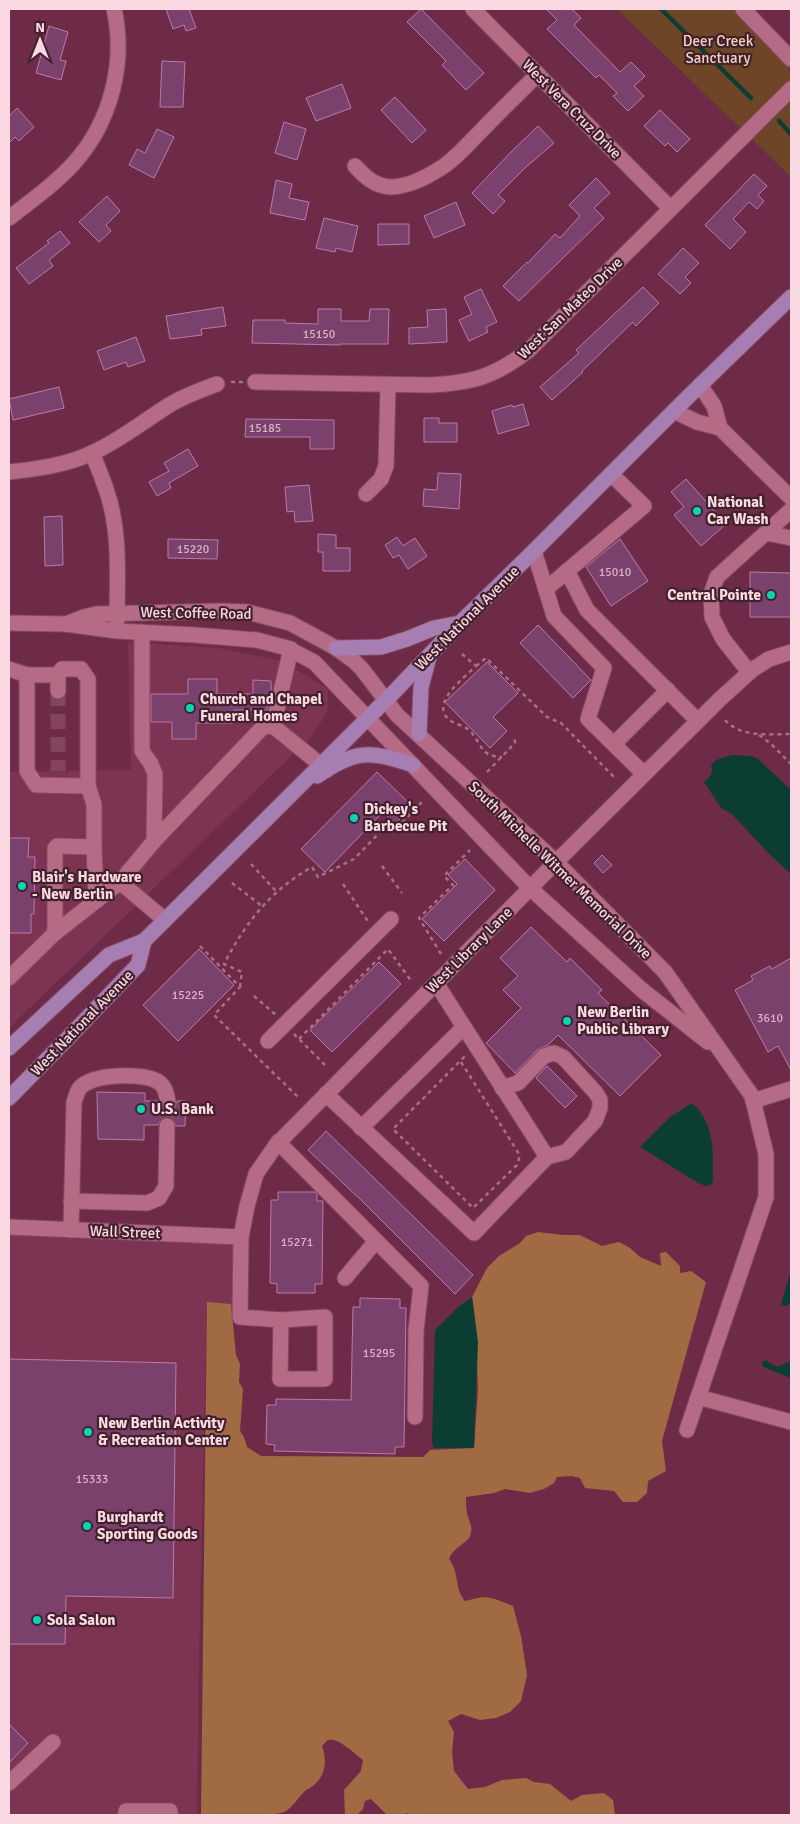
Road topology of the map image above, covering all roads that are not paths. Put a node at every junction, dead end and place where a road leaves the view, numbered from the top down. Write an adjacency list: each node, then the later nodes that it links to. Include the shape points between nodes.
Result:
1 (114, 9): 9 (street, via 117,64 112,91 97,130 73,164)
2 (473, 9): 5 (street, West Vera Cruz Drive)
3 (743, 9): 4 (street)
4 (791, 59)
5 (538, 74): 7 (street, via 458,154 417,180 389,187 366,178); 8 (street, West Vera Cruz Drive)
6 (791, 89): 8 (street, West San Mateo Drive)
7 (355, 166)
8 (671, 209): 13 (street, West San Mateo Drive, via 511,364 494,374 455,384)
9 (9, 218)
10 (791, 297): 14 (main road, West National Avenue)
11 (255, 382): 13 (street, West San Mateo Drive)
12 (217, 384): 17 (street, via 173,403)
13 (388, 385): 20 (street, via 386,466 381,479)
14 (700, 385): 15 (main road, West National Avenue); 16 (street, via 714,406)
15 (674, 411): 16 (street); 19 (main road, West National Avenue)
16 (720, 428): 21 (street)
17 (92, 453): 18 (street, via 54,465); 28 (street, via 107,490 117,543)
18 (9, 472)
19 (611, 474): 25 (main road, West National Avenue); 26 (street, via 644,506)
20 (366, 494)
21 (791, 498)
22 (791, 510): 23 (street)
23 (766, 533): 24 (street); 39 (street, via 716,577 711,594 712,617 723,639)
24 (791, 538)
25 (534, 551): 27 (street); 30 (main road, West National Avenue)
26 (567, 571): 27 (street); 42 (street, via 587,610)
27 (546, 589): 49 (street, via 554,616 604,668 588,719)
28 (117, 612): 31 (street, West Coffee Road, via 84,616); 32 (street); 34 (street, West Coffee Road, via 247,612 290,623)
29 (9, 623): 31 (street, West Coffee Road)
30 (460, 623): 34 (main road, via 434,628 381,647); 37 (main road, West National Avenue)
31 (66, 624): 32 (street, West Coffee Road)
32 (117, 631): 33 (street, West Coffee Road)
33 (142, 632): 35 (street, West Coffee Road, via 257,640); 54 (street, via 142,751 155,774)
34 (336, 648): 44 (street, West Coffee Road, via 362,669)
35 (291, 649): 45 (street, West Coffee Road, via 314,662); 47 (street)
36 (791, 652): 39 (street, West Library Lane, via 769,659)
37 (430, 654): 44 (main road, West National Avenue); 48 (main road, via 421,687)
38 (9, 670): 40 (street)
39 (749, 672): 46 (street, West Library Lane)
40 (27, 675): 41 (street); 53 (street, via 27,771 36,785 59,778)
41 (58, 675): 43 (street); 53 (street, via 62,668 82,669 88,679)
42 (668, 690): 46 (street); 49 (street)
43 (58, 691)
44 (386, 701): 45 (main road, West National Avenue); 48 (street, South Michelle Witmer Memorial Drive, via 397,716)
45 (367, 717): 50 (street, South Michelle Witmer Memorial Drive); 51 (main road, West National Avenue)
46 (698, 721): 52 (street, West Library Lane)
47 (274, 726): 51 (street); 54 (street, via 263,727)
48 (419, 734): 56 (street, South Michelle Witmer Memorial Drive)
49 (614, 744): 52 (street)
50 (413, 765): 51 (main road, via 372,754 348,757); 58 (street, South Michelle Witmer Memorial Drive)
51 (324, 767): 61 (main road, West National Avenue, via 292,792)
52 (644, 774): 56 (street, West Library Lane)
53 (88, 786): 55 (street, via 94,804)
54 (154, 841): 57 (street)
55 (94, 847): 59 (street); 62 (street, via 55,848)
56 (556, 862): 58 (street, West Library Lane); 69 (street, South Michelle Witmer Memorial Drive, via 665,972)
57 (120, 882): 59 (street); 61 (street)
58 (530, 888): 65 (street, West Library Lane); 69 (street, South Michelle Witmer Memorial Drive, via 642,990)
59 (96, 901): 62 (street)
60 (391, 919): 67 (street)
61 (165, 920): 63 (main road, West National Avenue)
62 (55, 933): 64 (street)
63 (144, 941): 68 (main road, West National Avenue, via 109,956); 73 (main road, West National Avenue, via 138,965)
64 (9, 978)
65 (436, 983): 66 (street); 72 (street, West Library Lane)
66 (464, 1027): 70 (street); 77 (street)
67 (268, 1041)
68 (9, 1048)
69 (721, 1052): 75 (street, South Michelle Witmer Memorial Drive)
70 (502, 1088): 79 (street); 79 (street, via 518,1083 544,1056 554,1053 563,1057 596,1093 600,1108 595,1122 566,1152)
71 (791, 1089): 75 (street)
72 (326, 1094): 77 (street); 78 (street, West Library Lane)
73 (9, 1098)
74 (168, 1101): 80 (street, via 165,1088 159,1082 140,1077 117,1076 82,1085 73,1113)
75 (753, 1101): 87 (street, South Michelle Witmer Memorial Drive, via 766,1154 766,1197)
76 (167, 1126): 80 (street, via 166,1186 159,1198 147,1203)
77 (361, 1128): 79 (street, via 474,1233)
78 (278, 1142): 83 (street, West Library Lane, via 256,1174); 84 (street)
79 (547, 1157)
80 (71, 1201): 82 (street)
81 (9, 1226): 82 (street, Wall Street)
82 (70, 1230): 83 (street, Wall Street)
83 (241, 1237): 86 (street, West Library Lane, via 240,1311)
84 (376, 1241): 85 (street); 88 (street, via 421,1286 416,1330)
85 (345, 1278)
86 (280, 1320): 86 (street, via 325,1318 325,1379 280,1379)
87 (698, 1397): 89 (street); 90 (street, South Michelle Witmer Memorial Drive)
88 (415, 1417)
89 (791, 1422)
90 (687, 1430)
91 (53, 1742): 92 (street)
92 (9, 1783)
93 (126, 1815): 94 (street, via 126,1811 170,1811)
94 (170, 1815)

